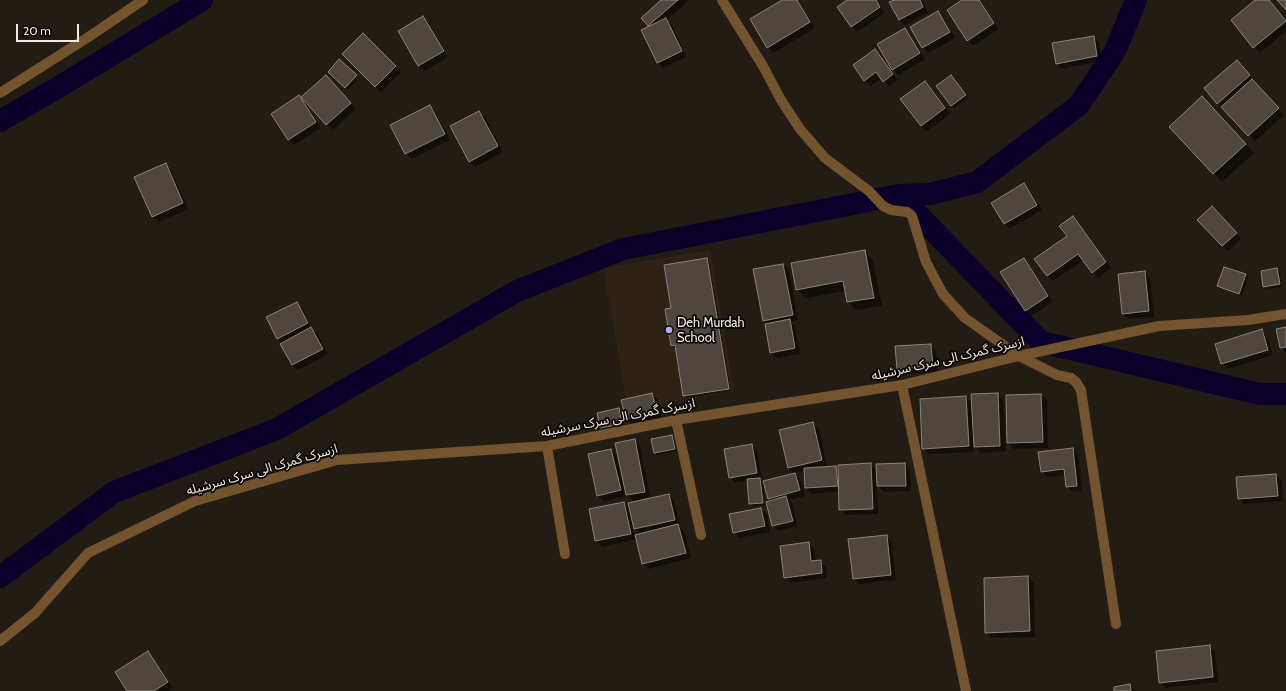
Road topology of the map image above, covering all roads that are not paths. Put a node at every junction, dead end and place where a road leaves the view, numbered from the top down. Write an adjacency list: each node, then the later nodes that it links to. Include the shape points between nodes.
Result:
1 (142, 0): 3 (street)
2 (722, 0): 5 (street, via 800,129 825,158 869,191 883,206 907,212 912,216 926,262 943,294 965,318)
3 (0, 92)
4 (1286, 314): 5 (street, ازسرک گمرک الی سرک سرشیله, via 1248,320 1159,326)
5 (1019, 356): 6 (street, ازسرک گمرک الی سرک سرشیله); 11 (street, via 1057,376 1071,378 1081,390)
6 (902, 385): 7 (street, ازسرک گمرک الی سرک سرشیله); 13 (street)
7 (676, 420): 8 (street, ازسرک گمرک الی سرک سرشیله); 9 (street)
8 (547, 446): 10 (street); 12 (street, ازسرک گمرک الی سرک سرشیله, via 337,460 195,501 88,553 35,613)
9 (701, 535)
10 (565, 554)
11 (1116, 624)
12 (0, 641)
13 (966, 691)

